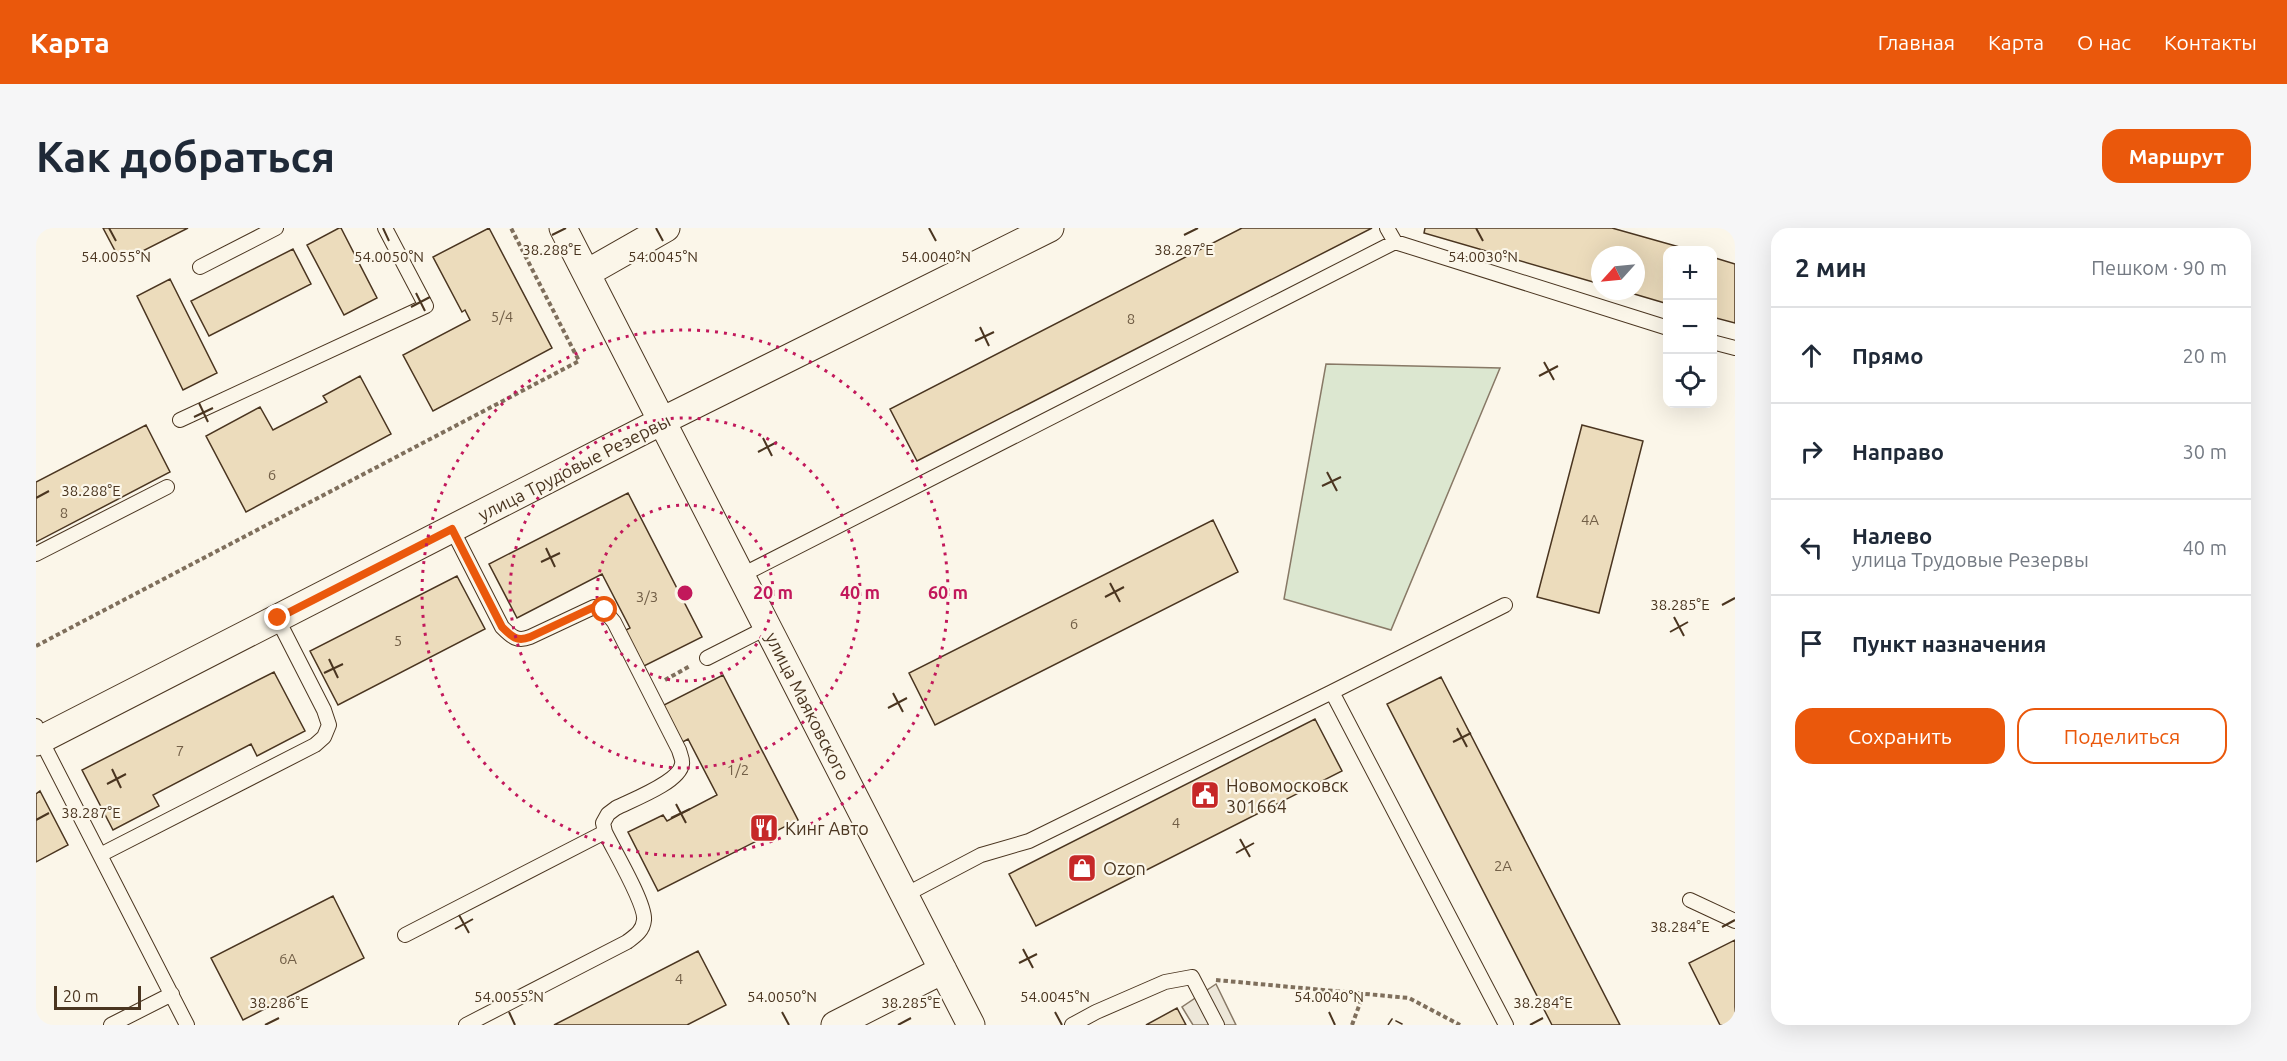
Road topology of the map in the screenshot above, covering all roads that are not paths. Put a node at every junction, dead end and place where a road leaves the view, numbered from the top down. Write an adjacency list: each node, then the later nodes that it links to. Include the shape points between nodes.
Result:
1 (276, 228): 8 (lane)
2 (385, 228): 13 (lane, via 426,306)
3 (563, 228): 9 (street, улица Маяковского)
4 (666, 228): 9 (street)
5 (1050, 228): 14 (street, улица Трудовые Резервы)
6 (1387, 228): 7 (lane)
7 (1395, 242): 10 (lane); 18 (lane)
8 (200, 267)
9 (587, 273): 14 (street, улица Маяковского)
10 (1663, 326)
11 (1717, 343): 12 (lane)
12 (1735, 348)
13 (180, 420)
14 (662, 421): 16 (street, улица Трудовые Резервы); 18 (street, улица Маяковского)
15 (167, 487): 17 (lane)
16 (452, 529): 20 (street, улица Трудовые Резервы); 25 (lane, via 502,627 512,638 530,637 594,607 605,610 679,750 683,762 679,773 608,814 603,823)
17 (36, 554)
18 (742, 575): 21 (street, улица Маяковского)
19 (1505, 605): 23 (lane)
20 (278, 618): 24 (street, улица Трудовые Резервы); 26 (lane, via 324,710 329,725 324,737)
21 (768, 627): 22 (lane); 27 (street, улица Маяковского)
22 (707, 658)
23 (1332, 692): 27 (lane, via 1029,841 981,855); 40 (lane)
24 (38, 736): 26 (lane)
25 (605, 832): 30 (lane); 36 (lane, via 640,901 645,918 640,932)
26 (100, 855): 32 (lane)
27 (905, 896): 31 (street, улица Маяковского)
28 (1690, 900): 29 (lane)
29 (1735, 921)
30 (405, 935)
31 (943, 970): 37 (street); 38 (street, улица Маяковского)
32 (172, 994): 34 (lane); 35 (lane)
33 (1076, 1024): 39 (lane, via 1165,982 1192,977)
34 (111, 1025)
35 (187, 1025)
36 (466, 1025)
37 (835, 1025)
38 (971, 1025)
39 (1217, 1025)
40 (1506, 1025)

